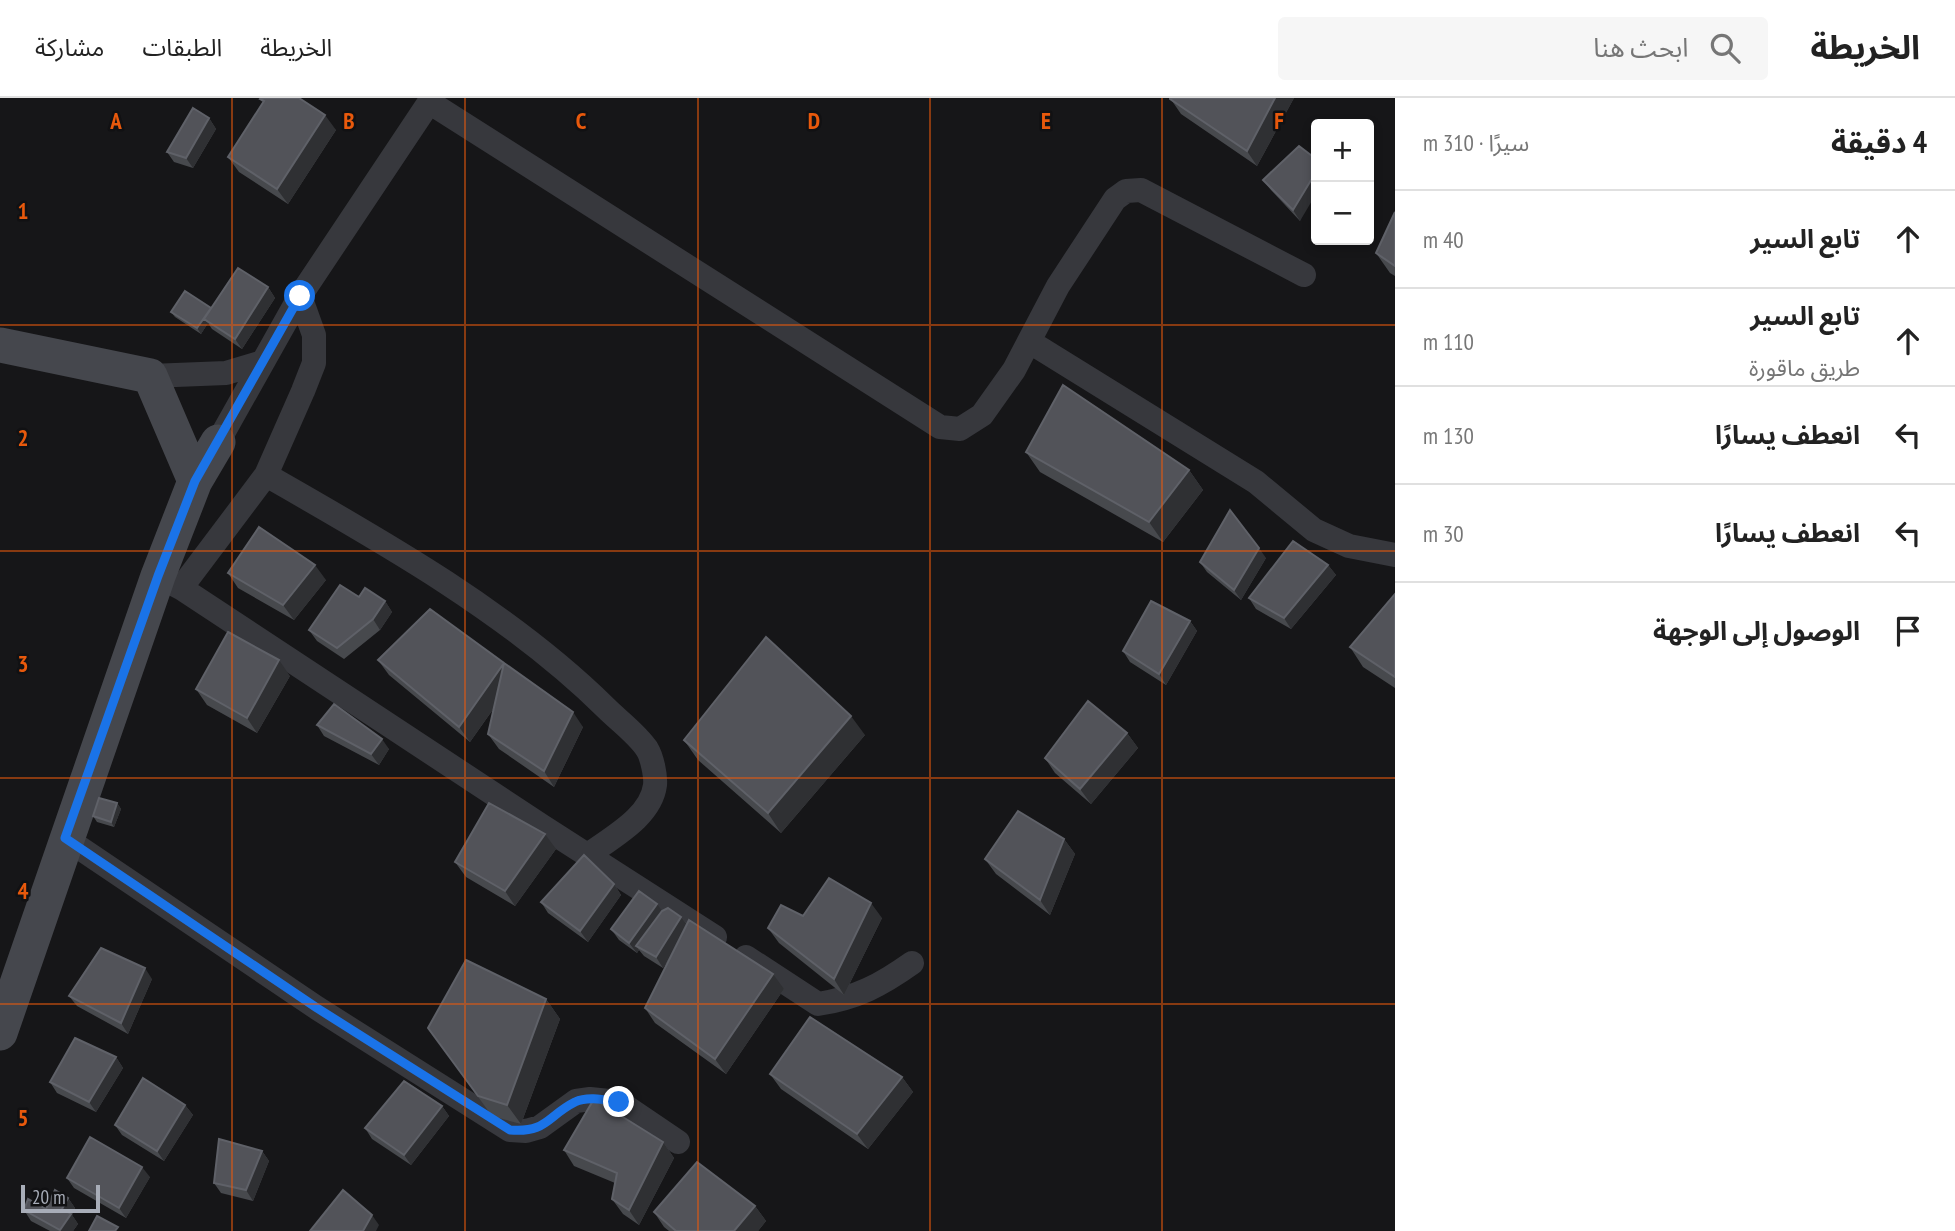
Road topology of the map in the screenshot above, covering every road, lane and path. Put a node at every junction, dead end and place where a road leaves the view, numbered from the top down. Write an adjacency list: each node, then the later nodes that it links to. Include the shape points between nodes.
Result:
1 (430, 100): 3 (street); 4 (street, via 940,427 960,429 982,415)
2 (1304, 275): 4 (street, via 1141,190 1126,191 1115,199 1058,286)
3 (300, 296): 6 (street); 9 (street, via 314,335 314,363)
4 (1030, 341): 11 (street, via 1256,482 1314,530 1349,546)
5 (0, 345): 7 (street)
6 (263, 362): 7 (street, via 226,373); 8 (street)
7 (150, 376): 10 (street)
8 (218, 442): 10 (street)
9 (266, 475): 12 (street); 14 (street, via 441,579 549,657 649,751 656,782 652,802)
10 (195, 481): 12 (street)
11 (1395, 555)
12 (169, 582): 13 (street); 14 (street)
13 (65, 838): 16 (street); 17 (street, via 317,1008 510,1130 540,1127 576,1101 590,1099 619,1102)
14 (588, 855): 15 (street, via 818,1004 846,1000)
15 (912, 963)
16 (0, 1033)
17 (678, 1142)

